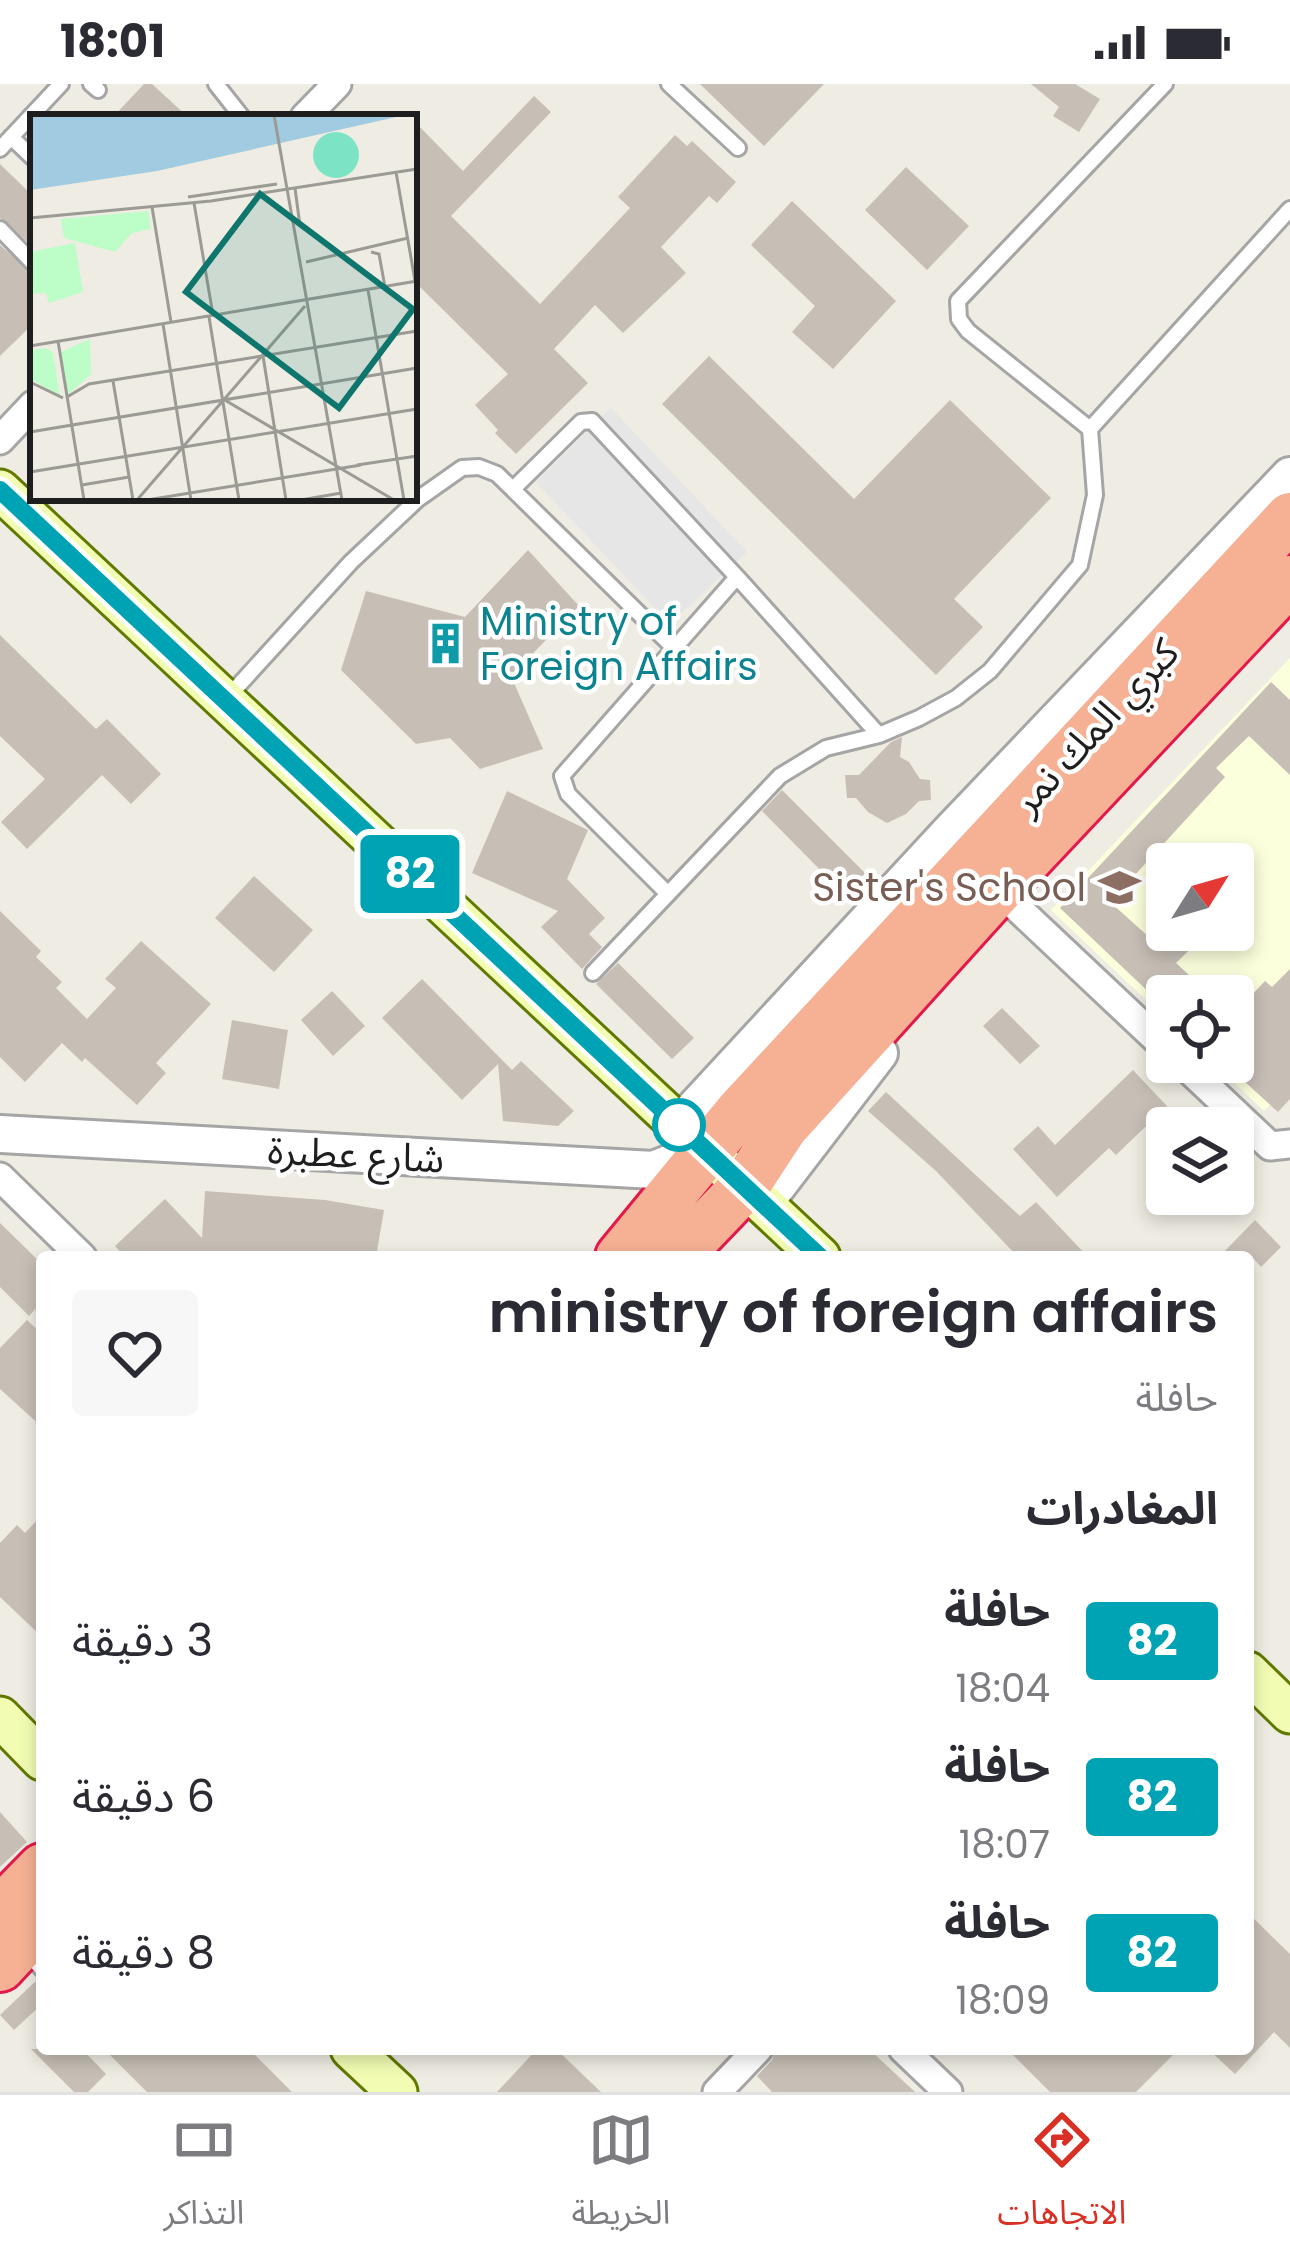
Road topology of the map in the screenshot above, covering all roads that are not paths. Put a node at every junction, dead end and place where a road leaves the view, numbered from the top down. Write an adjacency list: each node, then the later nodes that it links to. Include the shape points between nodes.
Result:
1 (61, 84): 6 (lane)
2 (216, 84): 7 (lane)
3 (337, 84): 8 (street)
4 (669, 84): 11 (lane)
5 (1165, 84): 16 (lane, via 958,301 968,331)
6 (33, 114)
7 (240, 114)
8 (308, 114)
9 (30, 117): 10 (lane)
10 (6, 143)
11 (738, 148)
12 (1290, 209): 16 (lane)
13 (0, 229): 14 (lane)
14 (30, 259)
15 (30, 408): 17 (street)
16 (1090, 429): 29 (lane, via 1095,494 1080,565 990,671 956,698)
17 (0, 440)
18 (1290, 476): 36 (street, via 934,848)
19 (513, 489): 21 (lane, via 478,466); 24 (lane, via 581,422 592,422); 27 (lane)
20 (0, 490): 28 (main road)
21 (417, 500)
22 (416, 501): 28 (lane)
23 (1290, 518): 36 (highway, كبري المك نمر)
24 (737, 577): 27 (lane); 29 (lane)
25 (1290, 580): 39 (highway, كبري المك نمر, via 783,1128)
26 (1290, 612): 31 (street)
27 (674, 647): 30 (lane, via 562,776 568,794)
28 (225, 700): 36 (main road)
29 (879, 735): 30 (lane, via 826,748 780,776)
30 (668, 894): 32 (lane)
31 (1010, 901): 33 (street); 39 (street)
32 (593, 974)
33 (1146, 1029)
34 (1203, 1083): 37 (street, via 1270,1146)
35 (0, 1134): 36 (street, شارع عطبرة, via 655,1170)
36 (693, 1137): 39 (main road); 41 (highway, كبري المك نمر, via 676,1192)
37 (1290, 1144)
38 (0, 1177): 40 (street)
39 (754, 1194): 42 (highway, كبري المك نمر); 43 (main road)
40 (76, 1251)
41 (625, 1251)
42 (684, 1251)
43 (814, 1251)
44 (1254, 1678): 45 (main road)
45 (1290, 1713)
46 (0, 1717): 47 (main road)
47 (36, 1754)
48 (36, 1889): 49 (highway)
49 (21, 1943)
50 (357, 2055): 53 (main road)
51 (752, 2055): 54 (street)
52 (909, 2055): 55 (street)
53 (397, 2092)
54 (717, 2092)
55 (948, 2092)

